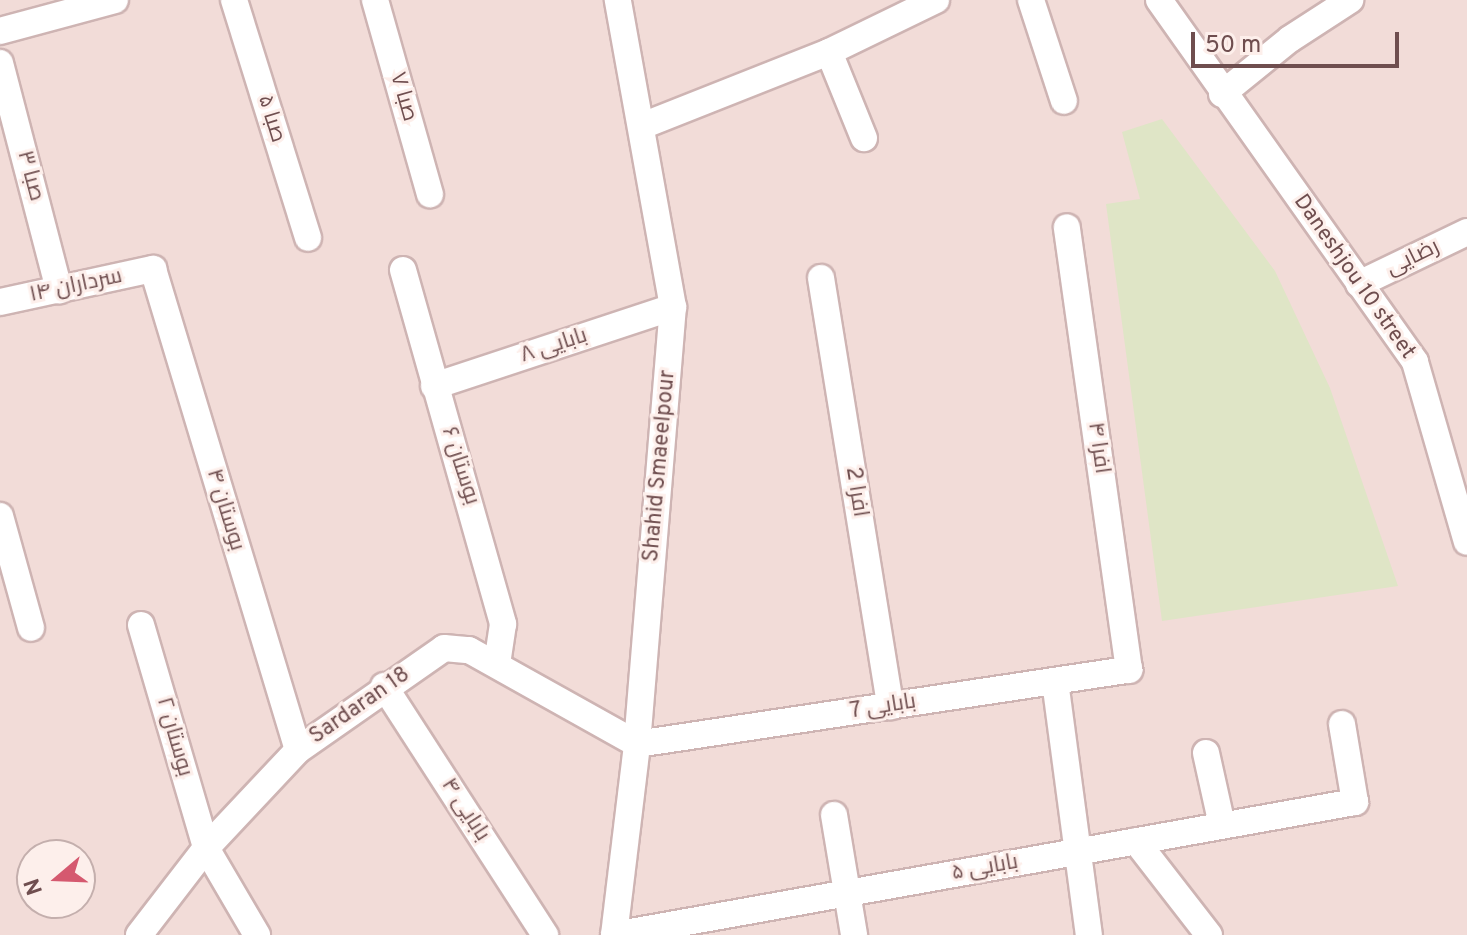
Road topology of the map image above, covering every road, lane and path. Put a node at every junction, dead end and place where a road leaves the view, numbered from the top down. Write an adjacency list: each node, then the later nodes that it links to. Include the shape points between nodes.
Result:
1 (115, 0): 9 (street)
2 (234, 0): 20 (street, صبا ۵)
3 (375, 0): 17 (street, صبا ۷)
4 (618, 0): 15 (street, Shahid Smaeelpour)
5 (1031, 0): 14 (street)
6 (1159, 0): 13 (street, Daneshjou 10 street)
7 (1350, 0): 13 (street)
8 (919, 4): 11 (street)
9 (76, 6): 10 (street)
10 (0, 31)
11 (829, 52): 15 (street); 16 (street)
12 (0, 63): 25 (street, صبا ۳)
13 (1217, 86): 24 (street, Daneshjou 10 street)
14 (1064, 101)
15 (642, 126): 27 (street, Shahid Smaeelpour)
16 (864, 138)
17 (430, 194)
18 (1067, 227): 34 (street, افرا ۴)
19 (1467, 232): 24 (street, رضایی)
20 (308, 238)
21 (153, 269): 25 (street, سرداران ۱۴); 40 (street, بوستان ۴)
22 (403, 270): 28 (street, بوستان ۶)
23 (821, 278): 37 (street, افرا 2)
24 (1359, 284): 30 (street, Daneshjou 10 street, via 1415,362)
25 (59, 290): 26 (street, سرداران ۱۴)
26 (0, 302)
27 (673, 307): 28 (street, بابایی ۸); 39 (street, Shahid Smaeelpour)
28 (434, 386): 33 (street, بوستان ۶, via 483,539 503,624)
29 (0, 516): 32 (street)
30 (1465, 528)
31 (141, 625): 45 (street, بوستان ۲)
32 (31, 628)
33 (497, 664): 36 (street, Sardaran 18, via 469,650 444,648); 39 (street, Sardaran 18)
34 (1129, 670): 35 (street, بابایی 7)
35 (1055, 681): 37 (street, بابایی 7); 46 (street)
36 (384, 686): 40 (street, Sardaran 18); 50 (street, بابایی ۴)
37 (890, 706): 39 (street, بابایی 7)
38 (1342, 724): 43 (street, بابایی ۵, via 1355,802)
39 (637, 744): 51 (street, Shahid Smaeelpour)
40 (298, 750): 45 (street, Sardaran 18)
41 (1206, 753): 43 (street)
42 (834, 815): 47 (street)
43 (1222, 825): 44 (street, بابایی ۵)
44 (1136, 841): 46 (street, بابایی ۵); 54 (street)
45 (206, 848): 48 (street, Sardaran 18); 49 (street, بوستان ۲)
46 (1077, 851): 47 (street, بابایی ۵); 53 (street)
47 (846, 893): 51 (street, بابایی ۵); 52 (street)
48 (139, 935)
49 (257, 935)
50 (545, 935)
51 (614, 935)
52 (854, 935)
53 (1089, 935)
54 (1209, 935)

